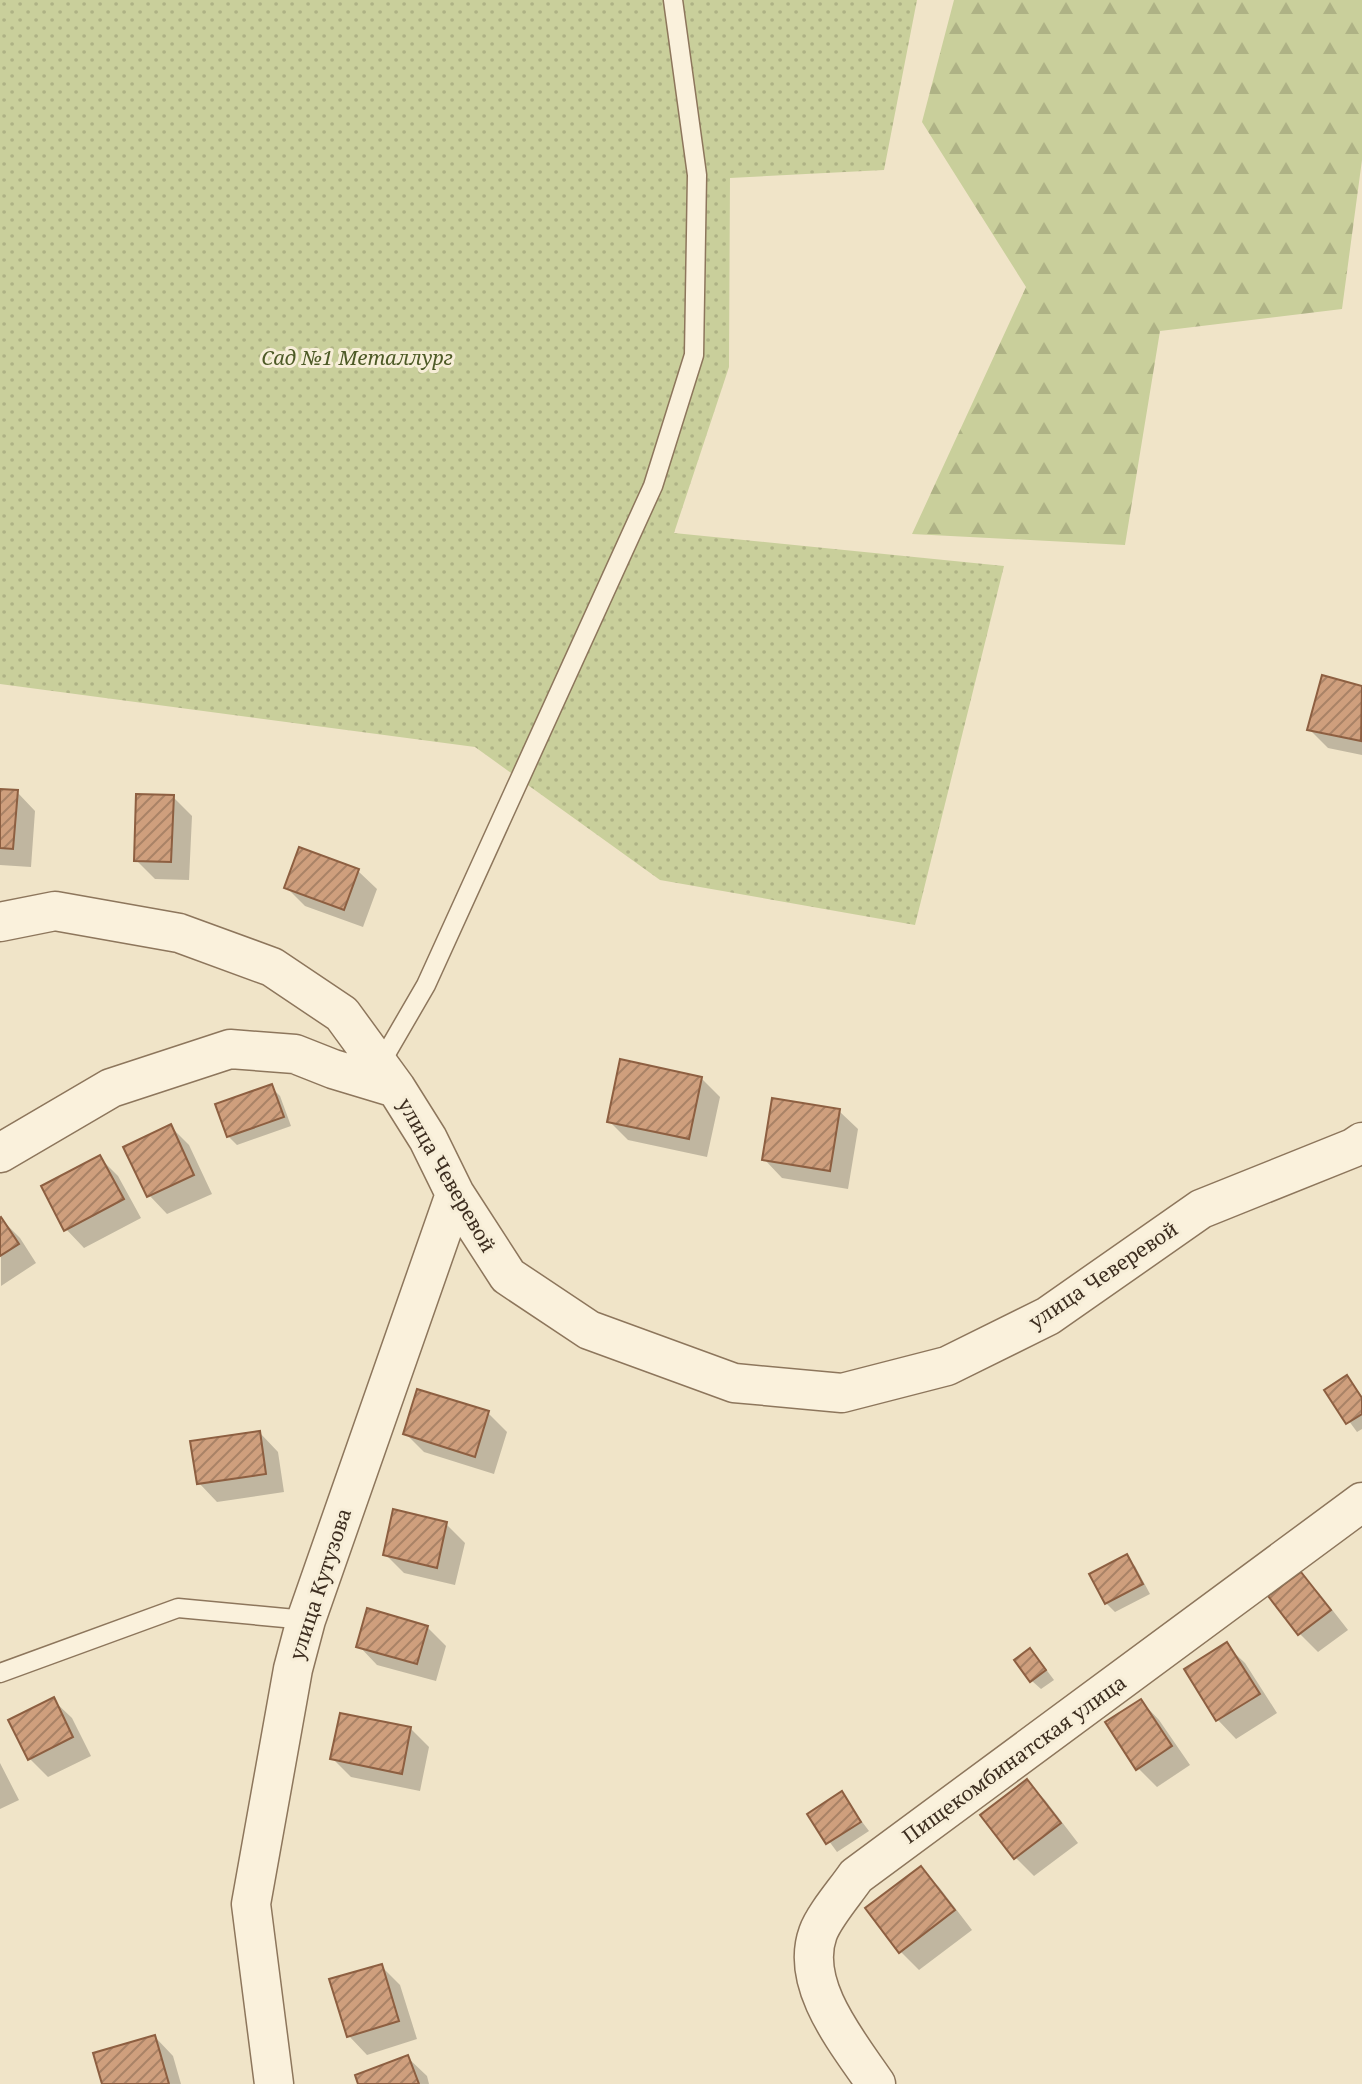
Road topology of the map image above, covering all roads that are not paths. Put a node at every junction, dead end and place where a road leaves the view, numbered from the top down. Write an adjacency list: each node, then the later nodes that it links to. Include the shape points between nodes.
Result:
1 (673, 0): 3 (lane, via 697,175 694,355 646,500)
2 (0, 922): 3 (street, улица Чеверевой, via 55,911 179,933 272,967 342,1014)
3 (388, 1077): 5 (street, улица Чеверевой, via 333,1069 295,1054 230,1049 111,1088); 6 (street, улица Чеверевой)
4 (1362, 1142): 6 (street, улица Чеверевой, via 1201,1209 1048,1316 947,1366 842,1393 734,1383 589,1330 508,1276)
5 (0, 1153)
6 (455, 1194): 8 (street, улица Кутузова)
7 (1362, 1502): 11 (street, Пищекомбинатская улица, via 856,1876 818,1933 814,1969 828,2012)
8 (306, 1620): 9 (lane, via 178,1608); 10 (street, улица Кутузова, via 251,1904)
9 (0, 1673)
10 (274, 2084)
11 (876, 2084)

